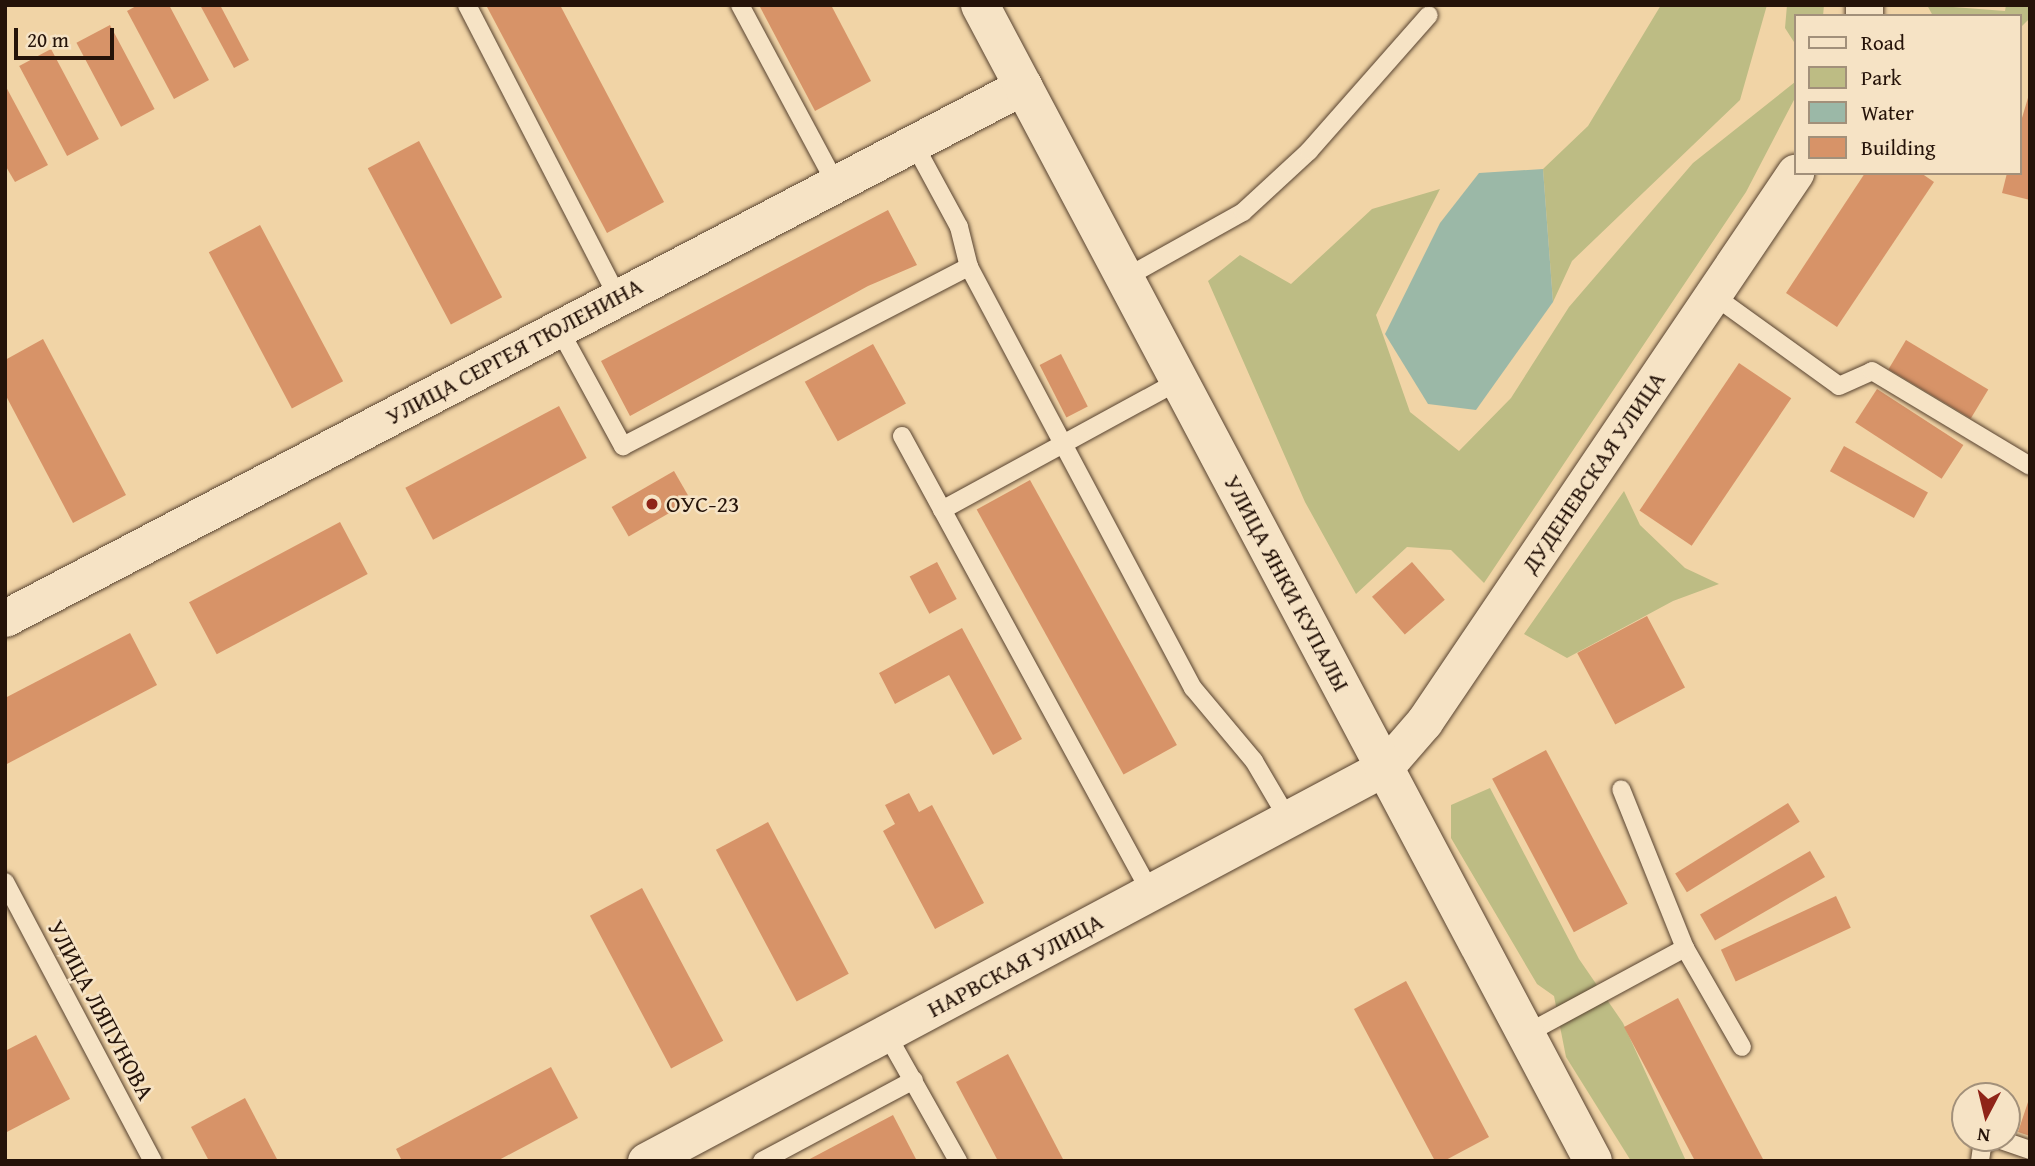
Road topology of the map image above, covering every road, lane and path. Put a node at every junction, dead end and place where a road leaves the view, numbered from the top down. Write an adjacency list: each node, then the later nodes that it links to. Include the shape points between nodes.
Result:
1 (467, 5): 12 (lane)
2 (740, 5): 8 (lane)
3 (980, 5): 5 (street, УЛИЦА ЯНКИ КУПАЛЫ)
4 (1429, 15): 10 (lane, via 1309,151 1243,212)
5 (1023, 86): 6 (street, УЛИЦА СЕРГЕЯ ТЮЛЕНИНА); 10 (street, УЛИЦА ЯНКИ КУПАЛЫ)
6 (914, 144): 8 (street, УЛИЦА СЕРГЕЯ ТЮЛЕНИНА); 9 (lane, via 959,227)
7 (1795, 175): 11 (street, ДУДЕНЕВСКАЯ УЛИЦА)
8 (835, 182): 12 (street, УЛИЦА СЕРГЕЯ ТЮЛЕНИНА)
9 (969, 267): 13 (lane, via 623,446); 16 (lane)
10 (1125, 278): 14 (street, УЛИЦА ЯНКИ КУПАЛЫ)
11 (1713, 295): 17 (lane, via 1839,386 1872,371); 20 (street, ДУДЕНЕВСКАЯ УЛИЦА, via 1424,722)
12 (617, 296): 13 (street, УЛИЦА СЕРГЕЯ ТЮЛЕНИНА)
13 (558, 327): 19 (street, УЛИЦА СЕРГЕЯ ТЮЛЕНИНА)
14 (1179, 381): 16 (lane); 20 (street, УЛИЦА ЯНКИ КУПАЛЫ)
15 (902, 436): 18 (lane)
16 (1063, 444): 18 (lane); 22 (lane, via 1193,688 1254,761)
17 (2030, 466)
18 (942, 510): 24 (lane)
19 (5, 618)
20 (1385, 767): 22 (street, НАРВСКАЯ УЛИЦА); 27 (street, УЛИЦА ЯНКИ КУПАЛЫ)
21 (1621, 789): 25 (lane)
22 (1289, 819): 24 (street, НАРВСКАЯ УЛИЦА)
23 (5, 883): 32 (lane, УЛИЦА ЛЯПУНОВА)
24 (1151, 893): 26 (street, НАРВСКАЯ УЛИЦА)
25 (1685, 948): 27 (lane); 28 (lane)
26 (886, 1033): 29 (lane); 31 (street, НАРВСКАЯ УЛИЦА)
27 (1526, 1034): 35 (street, УЛИЦА ЯНКИ КУПАЛЫ)
28 (1742, 1047)
29 (914, 1080): 33 (lane); 34 (lane)
30 (2030, 1150): 36 (lane, via 1995,1138 1982,1146)
31 (653, 1159)
32 (153, 1161)
33 (762, 1161)
34 (958, 1161)
35 (1593, 1161)
36 (1980, 1161)

